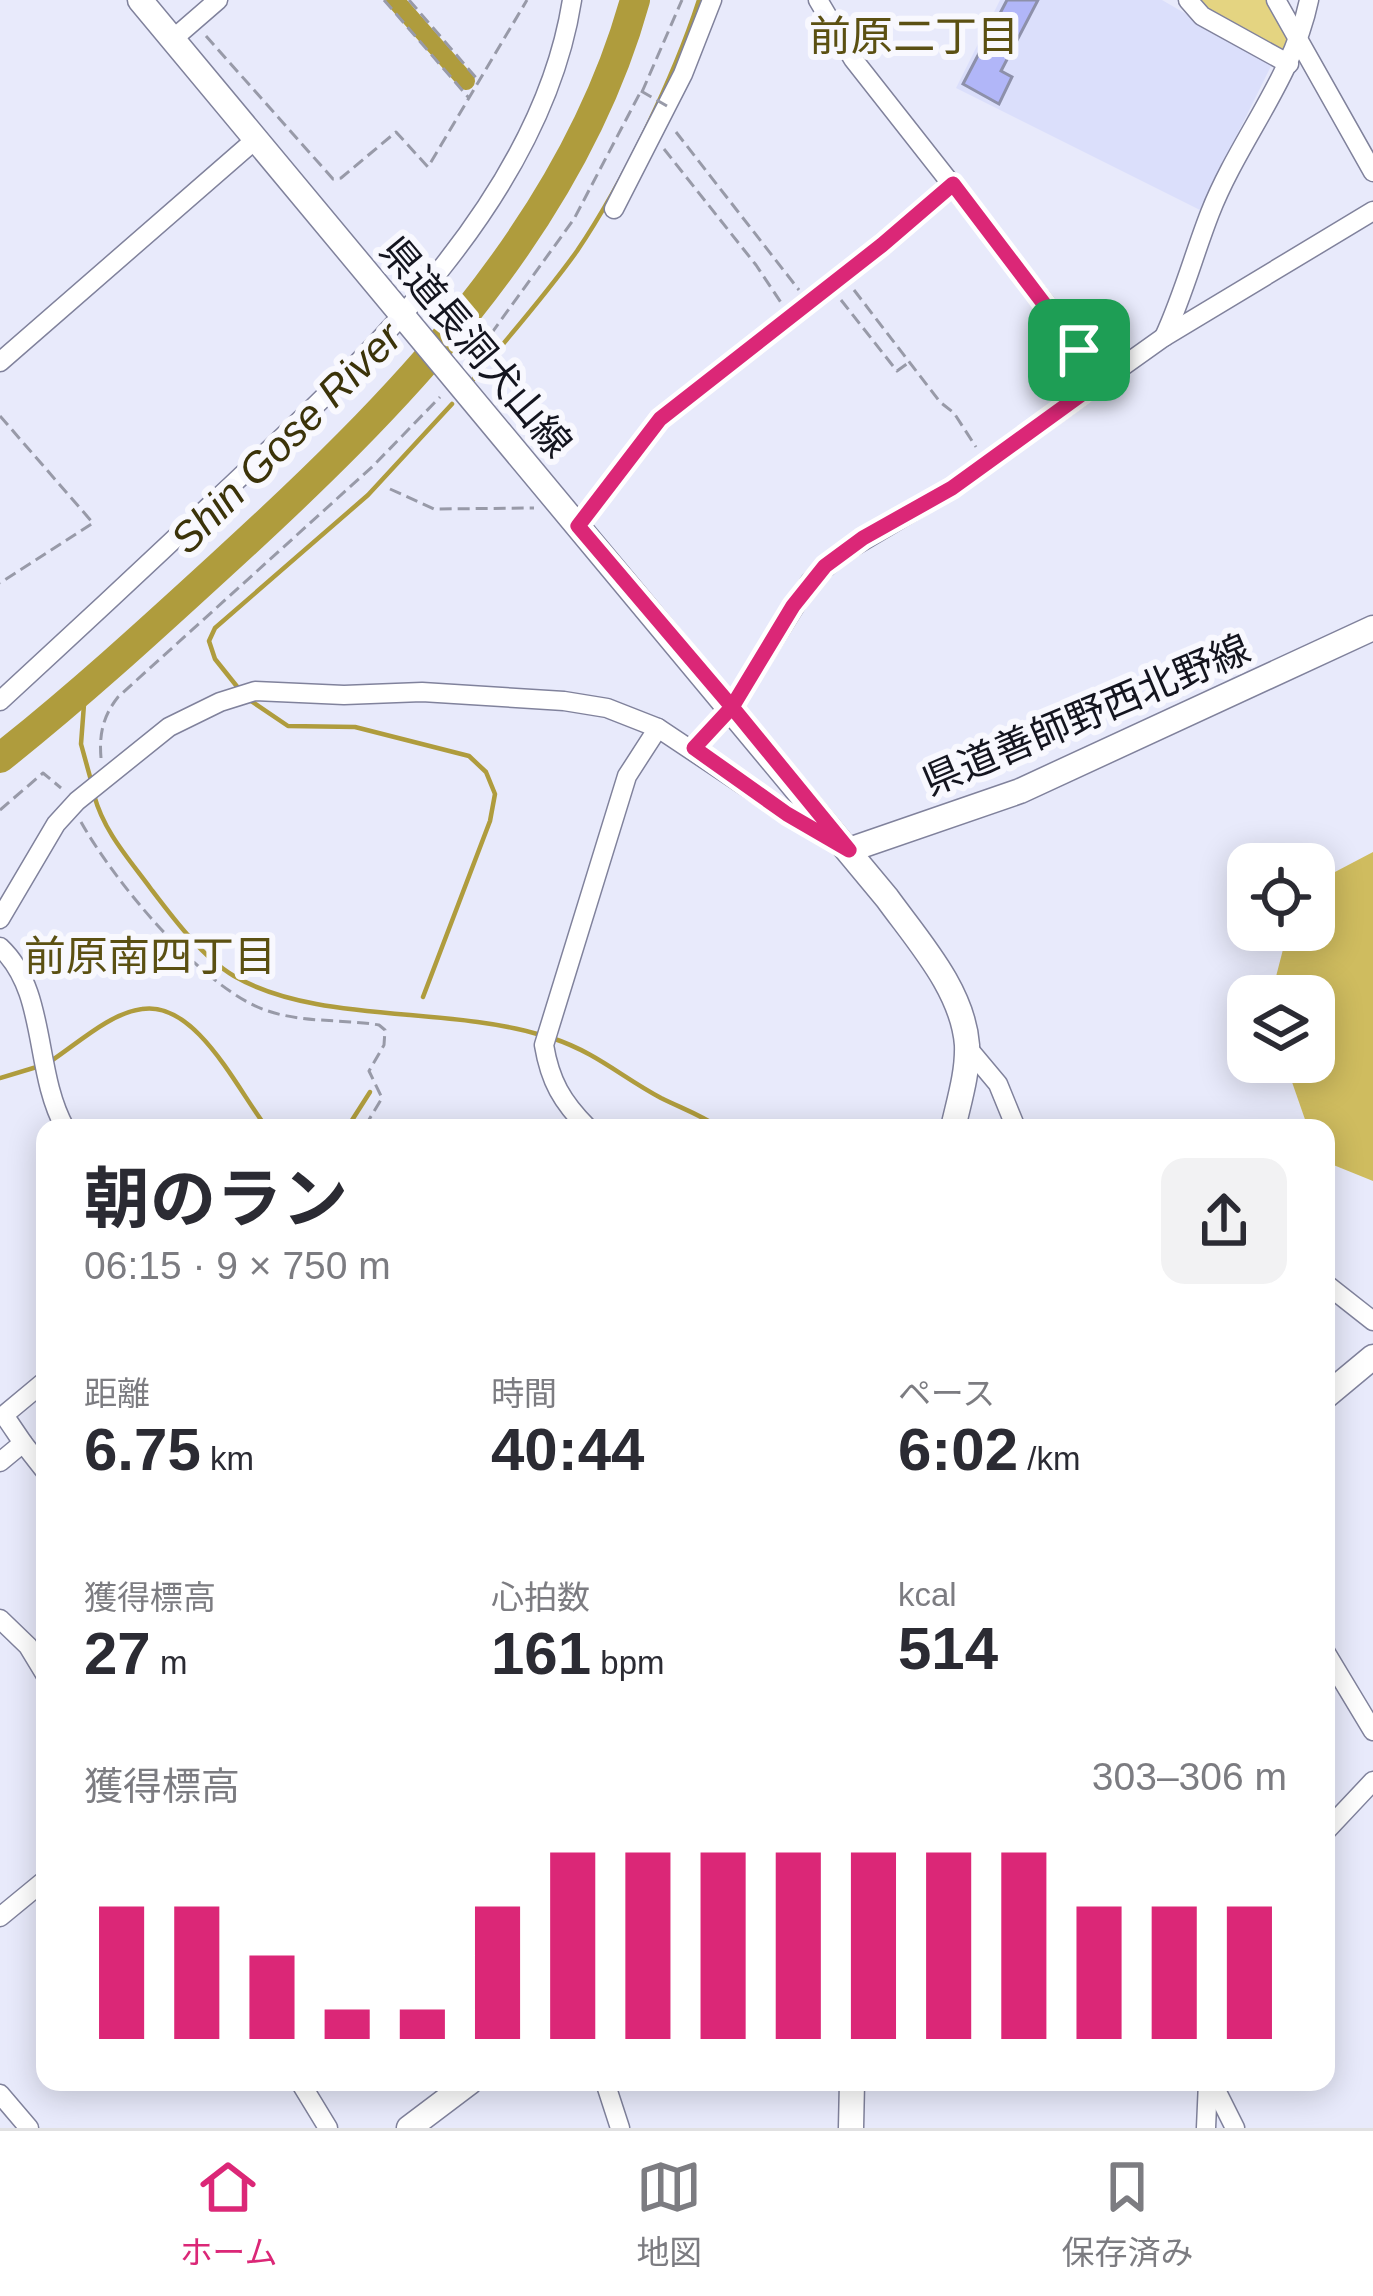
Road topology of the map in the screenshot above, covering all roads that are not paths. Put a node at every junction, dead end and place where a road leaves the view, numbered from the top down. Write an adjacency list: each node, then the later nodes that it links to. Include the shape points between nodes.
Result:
1 (140, 0): 9 (main road, 県道長洞犬山線)
2 (218, 0): 9 (street)
3 (572, 0): 17 (street, via 566,43 524,140 460,241)
4 (712, 0): 15 (street)
5 (818, 0): 14 (street)
6 (1187, 0): 11 (street)
7 (1276, 0): 10 (street)
8 (1309, 0): 10 (street)
9 (173, 39): 12 (main road, 県道長洞犬山線)
10 (1296, 42): 11 (street); 13 (street)
11 (1289, 64): 18 (street, via 1210,214)
12 (256, 139): 17 (main road, 県道長洞犬山線); 19 (street)
13 (1373, 172)
14 (953, 184): 20 (street); 21 (street, via 660,419)
15 (614, 209)
16 (1373, 211): 18 (street)
17 (400, 314): 21 (main road, 県道長洞犬山線); 23 (street, via 336,387)
18 (1164, 337): 20 (street)
19 (2, 358)
20 (1104, 378): 24 (street, via 825,566)
21 (578, 526): 24 (main road, 県道長洞犬山線)
22 (1373, 628): 27 (main road, 県道善師野西北野線, via 1041,782)
23 (0, 701)
24 (732, 707): 26 (street); 27 (main road, 県道長洞犬山線)
25 (658, 728): 26 (street); 28 (street, via 564,701 247,693 169,727 102,779 56,824); 32 (street, via 628,776 544,1045 550,1076)
26 (694, 748): 27 (street)
27 (849, 850): 30 (main road, via 940,973)
28 (0, 919)
29 (0, 947): 31 (street, via 28,986)
30 (967, 1047): 33 (main road); 34 (street, via 998,1084)
31 (60, 1119)
32 (579, 1119)
33 (955, 1119)
34 (1013, 1119)
35 (1335, 1291): 36 (street)
36 (1373, 1321)
37 (1373, 1357): 39 (main road)
38 (36, 1388): 40 (street)
39 (1335, 1389)
40 (2, 1413): 41 (street)
41 (23, 1443): 42 (street); 43 (street)
42 (36, 1460)
43 (0, 1462)
44 (0, 1619): 45 (street)
45 (36, 1659)
46 (1335, 1668): 47 (street)
47 (1373, 1731)
48 (1373, 1780): 49 (street)
49 (1335, 1821)
50 (36, 1887): 51 (street)
51 (0, 1916)
52 (305, 2091): 60 (street)
53 (458, 2091): 61 (main road)
54 (608, 2091): 62 (street)
55 (851, 2091): 63 (main road)
56 (1209, 2091): 64 (street)
57 (1215, 2091): 65 (street)
58 (0, 2094): 59 (street)
59 (17, 2124)
60 (328, 2128)
61 (409, 2128)
62 (620, 2128)
63 (851, 2128)
64 (1206, 2128)
65 (1235, 2128)

